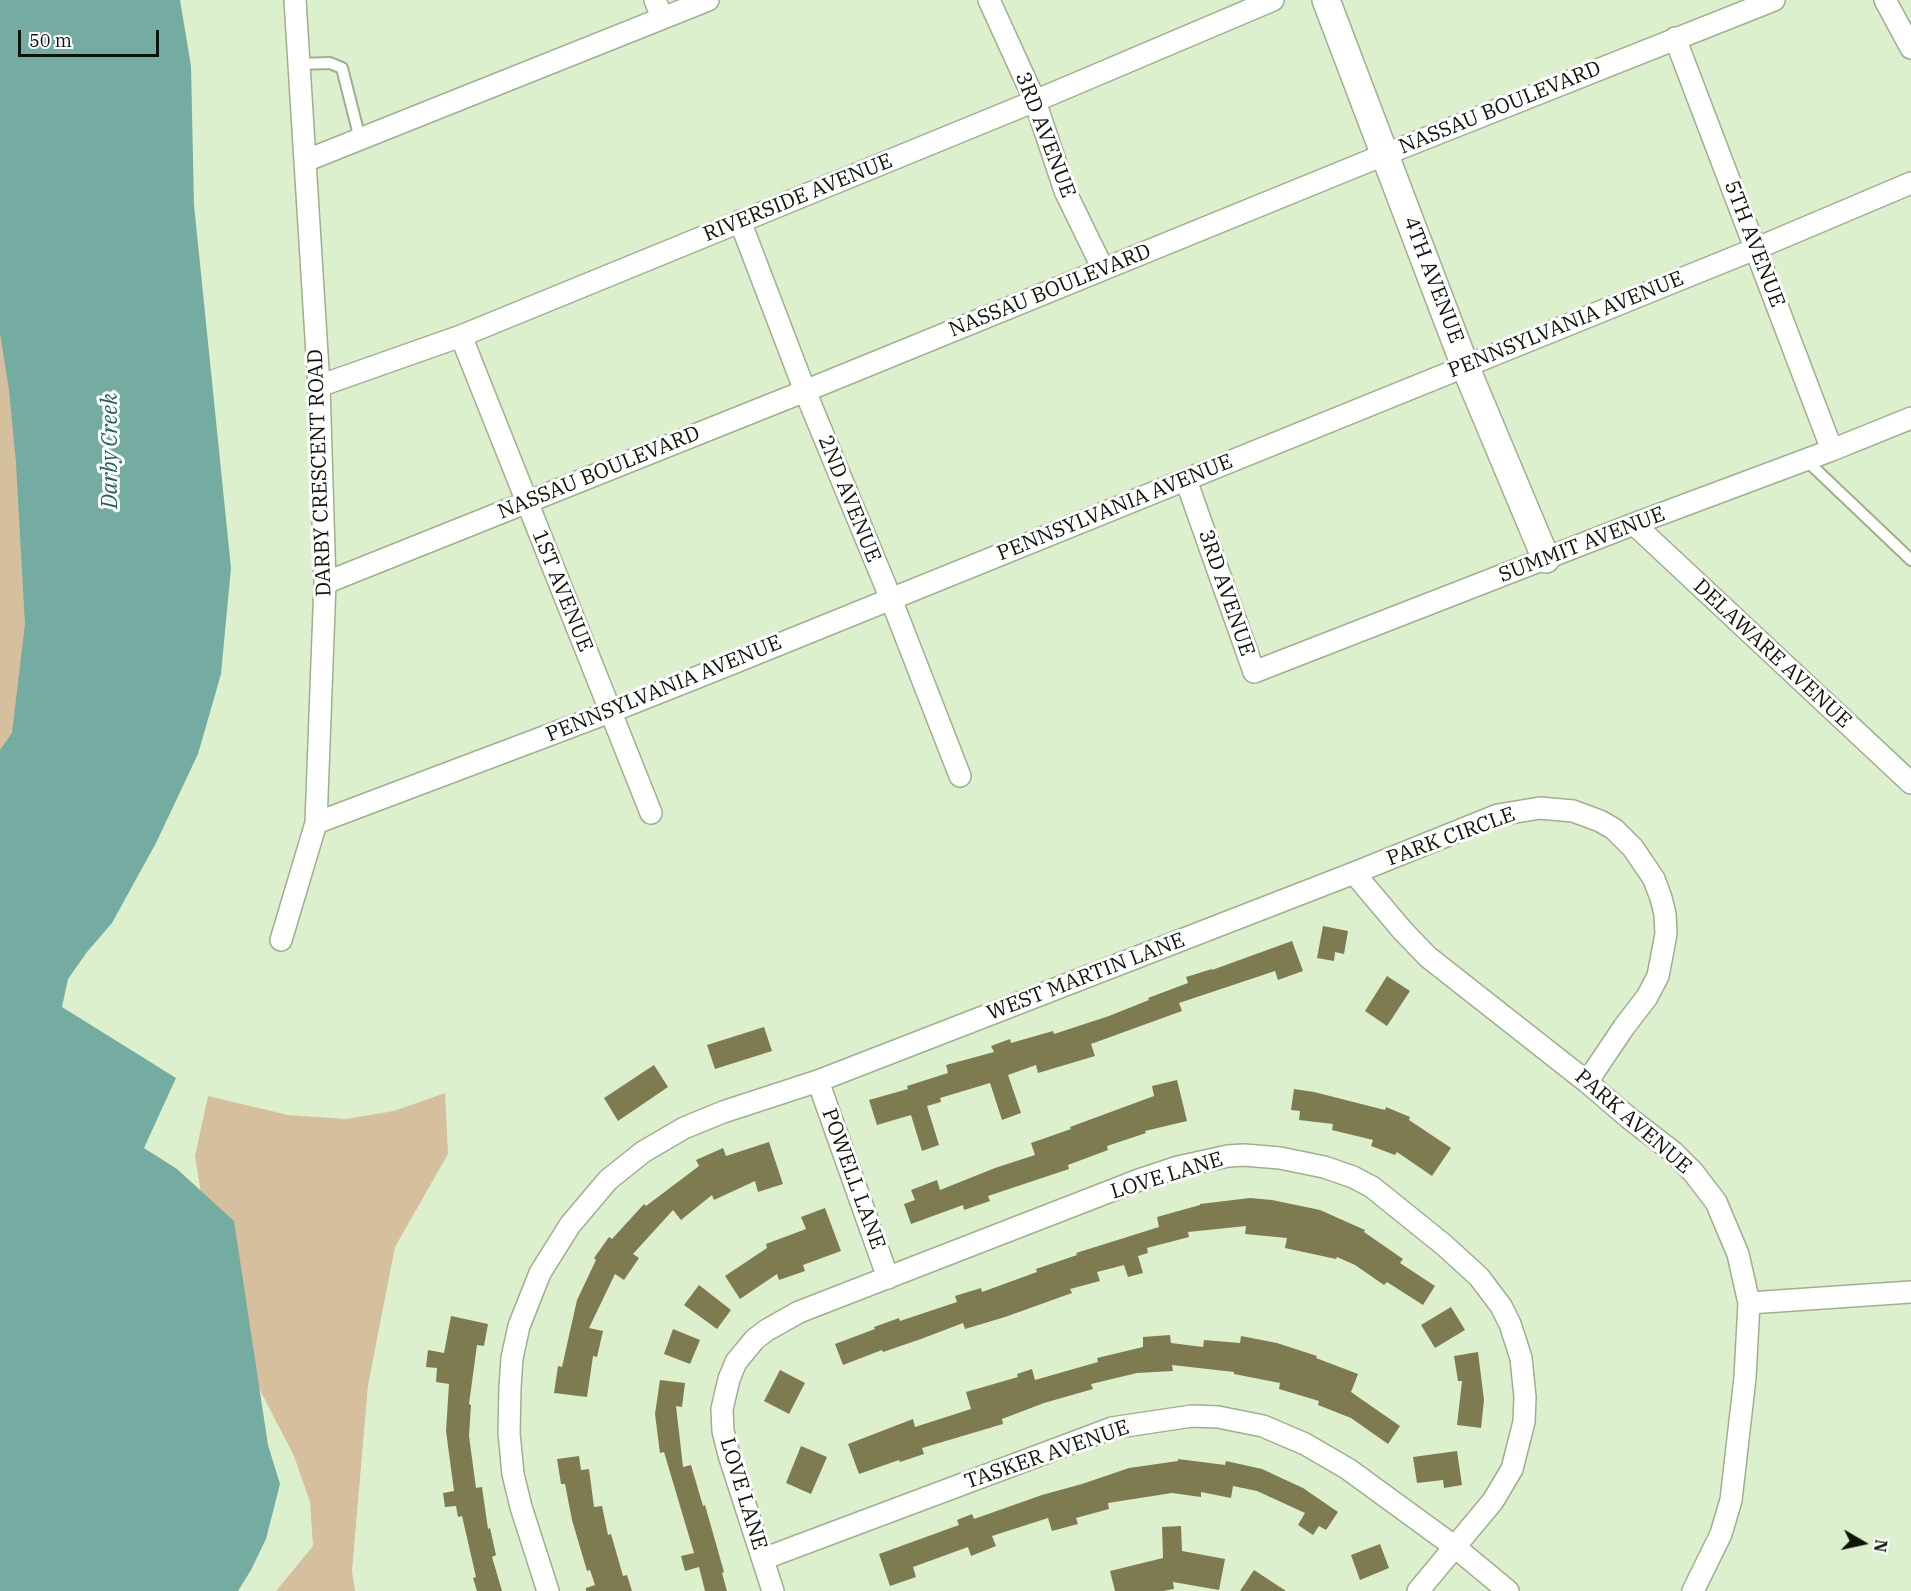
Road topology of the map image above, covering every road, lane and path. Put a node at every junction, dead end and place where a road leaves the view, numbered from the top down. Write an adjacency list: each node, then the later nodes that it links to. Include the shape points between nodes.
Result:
1 (295, 0): 11 (street, DARBY CRESCENT ROAD)
2 (708, 0): 8 (street)
3 (989, 0): 12 (street, 3RD AVENUE)
4 (1273, 0): 12 (street, RIVERSIDE AVENUE)
5 (1326, 0): 14 (street, 4TH AVENUE)
6 (1774, 0): 9 (street, NASSAU BOULEVARD)
7 (1885, 0): 10 (street)
8 (658, 9): 13 (street)
9 (1675, 38): 14 (street, NASSAU BOULEVARD); 18 (street, 5TH AVENUE)
10 (1911, 48)
11 (299, 64): 13 (lane, via 330,63 342,68); 15 (street, DARBY CRESCENT ROAD)
12 (1035, 101): 17 (street, RIVERSIDE AVENUE); 19 (street, 3RD AVENUE, via 1065,191)
13 (360, 139): 15 (street)
14 (1386, 154): 19 (street, NASSAU BOULEVARD); 21 (street, 4TH AVENUE)
15 (305, 161): 22 (street, DARBY CRESCENT ROAD)
16 (1911, 183): 18 (street, PENNSYLVANIA AVENUE)
17 (740, 222): 20 (street, RIVERSIDE AVENUE); 23 (street, 2ND AVENUE)
18 (1755, 249): 21 (street, PENNSYLVANIA AVENUE); 25 (street, 5TH AVENUE)
19 (1103, 269): 23 (street, NASSAU BOULEVARD)
20 (461, 336): 22 (street, RIVERSIDE AVENUE); 28 (street, 1ST AVENUE)
21 (1465, 366): 27 (street, PENNSYLVANIA AVENUE); 30 (street, 4TH AVENUE)
22 (319, 386): 32 (street, DARBY CRESCENT ROAD)
23 (805, 391): 28 (street, NASSAU BOULEVARD); 33 (street, 2ND AVENUE)
24 (1911, 418): 25 (street, SUMMIT AVENUE)
25 (1832, 450): 26 (street, SUMMIT AVENUE)
26 (1806, 460): 29 (street, SUMMIT AVENUE); 31 (lane)
27 (1186, 480): 33 (street, PENNSYLVANIA AVENUE); 34 (street, 3RD AVENUE)
28 (527, 502): 32 (street, NASSAU BOULEVARD); 35 (street, 1ST AVENUE)
29 (1634, 524): 30 (street, SUMMIT AVENUE); 37 (street, DELAWARE AVENUE)
30 (1546, 559): 34 (street, SUMMIT AVENUE)
31 (1911, 560)
32 (326, 583): 39 (street, DARBY CRESCENT ROAD)
33 (891, 599): 35 (street, PENNSYLVANIA AVENUE); 36 (street, 2ND AVENUE)
34 (1254, 672)
35 (610, 712): 38 (street, 1ST AVENUE); 39 (street, PENNSYLVANIA AVENUE)
36 (960, 776)
37 (1911, 783)
38 (651, 813)
39 (316, 823): 41 (street, DARBY CRESCENT ROAD)
40 (1353, 873): 42 (street, WEST MARTIN LANE); 43 (street, PARK AVENUE, via 1428,957); 43 (street, PARK CIRCLE, via 1498,815 1522,810 1573,811 1600,821 1622,836 1654,879 1661,898 1666,934 1664,954 1647,997)
41 (280, 940)
42 (818, 1081): 44 (street, POWELL LANE); 49 (street, WEST MARTIN LANE, via 723,1112 684,1128 643,1152 608,1180 570,1225 540,1272 519,1326 512,1358 509,1433 518,1496)
43 (1587, 1082): 46 (street, PARK AVENUE, via 1673,1152 1716,1202 1738,1254)
44 (888, 1278): 47 (street, LOVE LANE, via 1139,1180 1228,1156 1280,1158 1353,1177 1408,1215 1479,1277 1501,1306 1516,1342 1525,1397 1519,1446 1512,1468 1493,1501); 48 (street, LOVE LANE, via 799,1312 755,1339 736,1362 724,1395 723,1431)
45 (1911, 1292): 46 (street)
46 (1749, 1303): 53 (street, PARK AVENUE, via 1731,1500 1721,1534)
47 (1455, 1547): 48 (street, TASKER AVENUE, via 1348,1469 1305,1444 1263,1426 1192,1416 1112,1428); 51 (street, LOVE LANE); 52 (street, TASKER AVENUE)
48 (763, 1559): 50 (street, LOVE LANE)
49 (548, 1591)
50 (773, 1591)
51 (1418, 1591)
52 (1508, 1591)
53 (1693, 1591)

